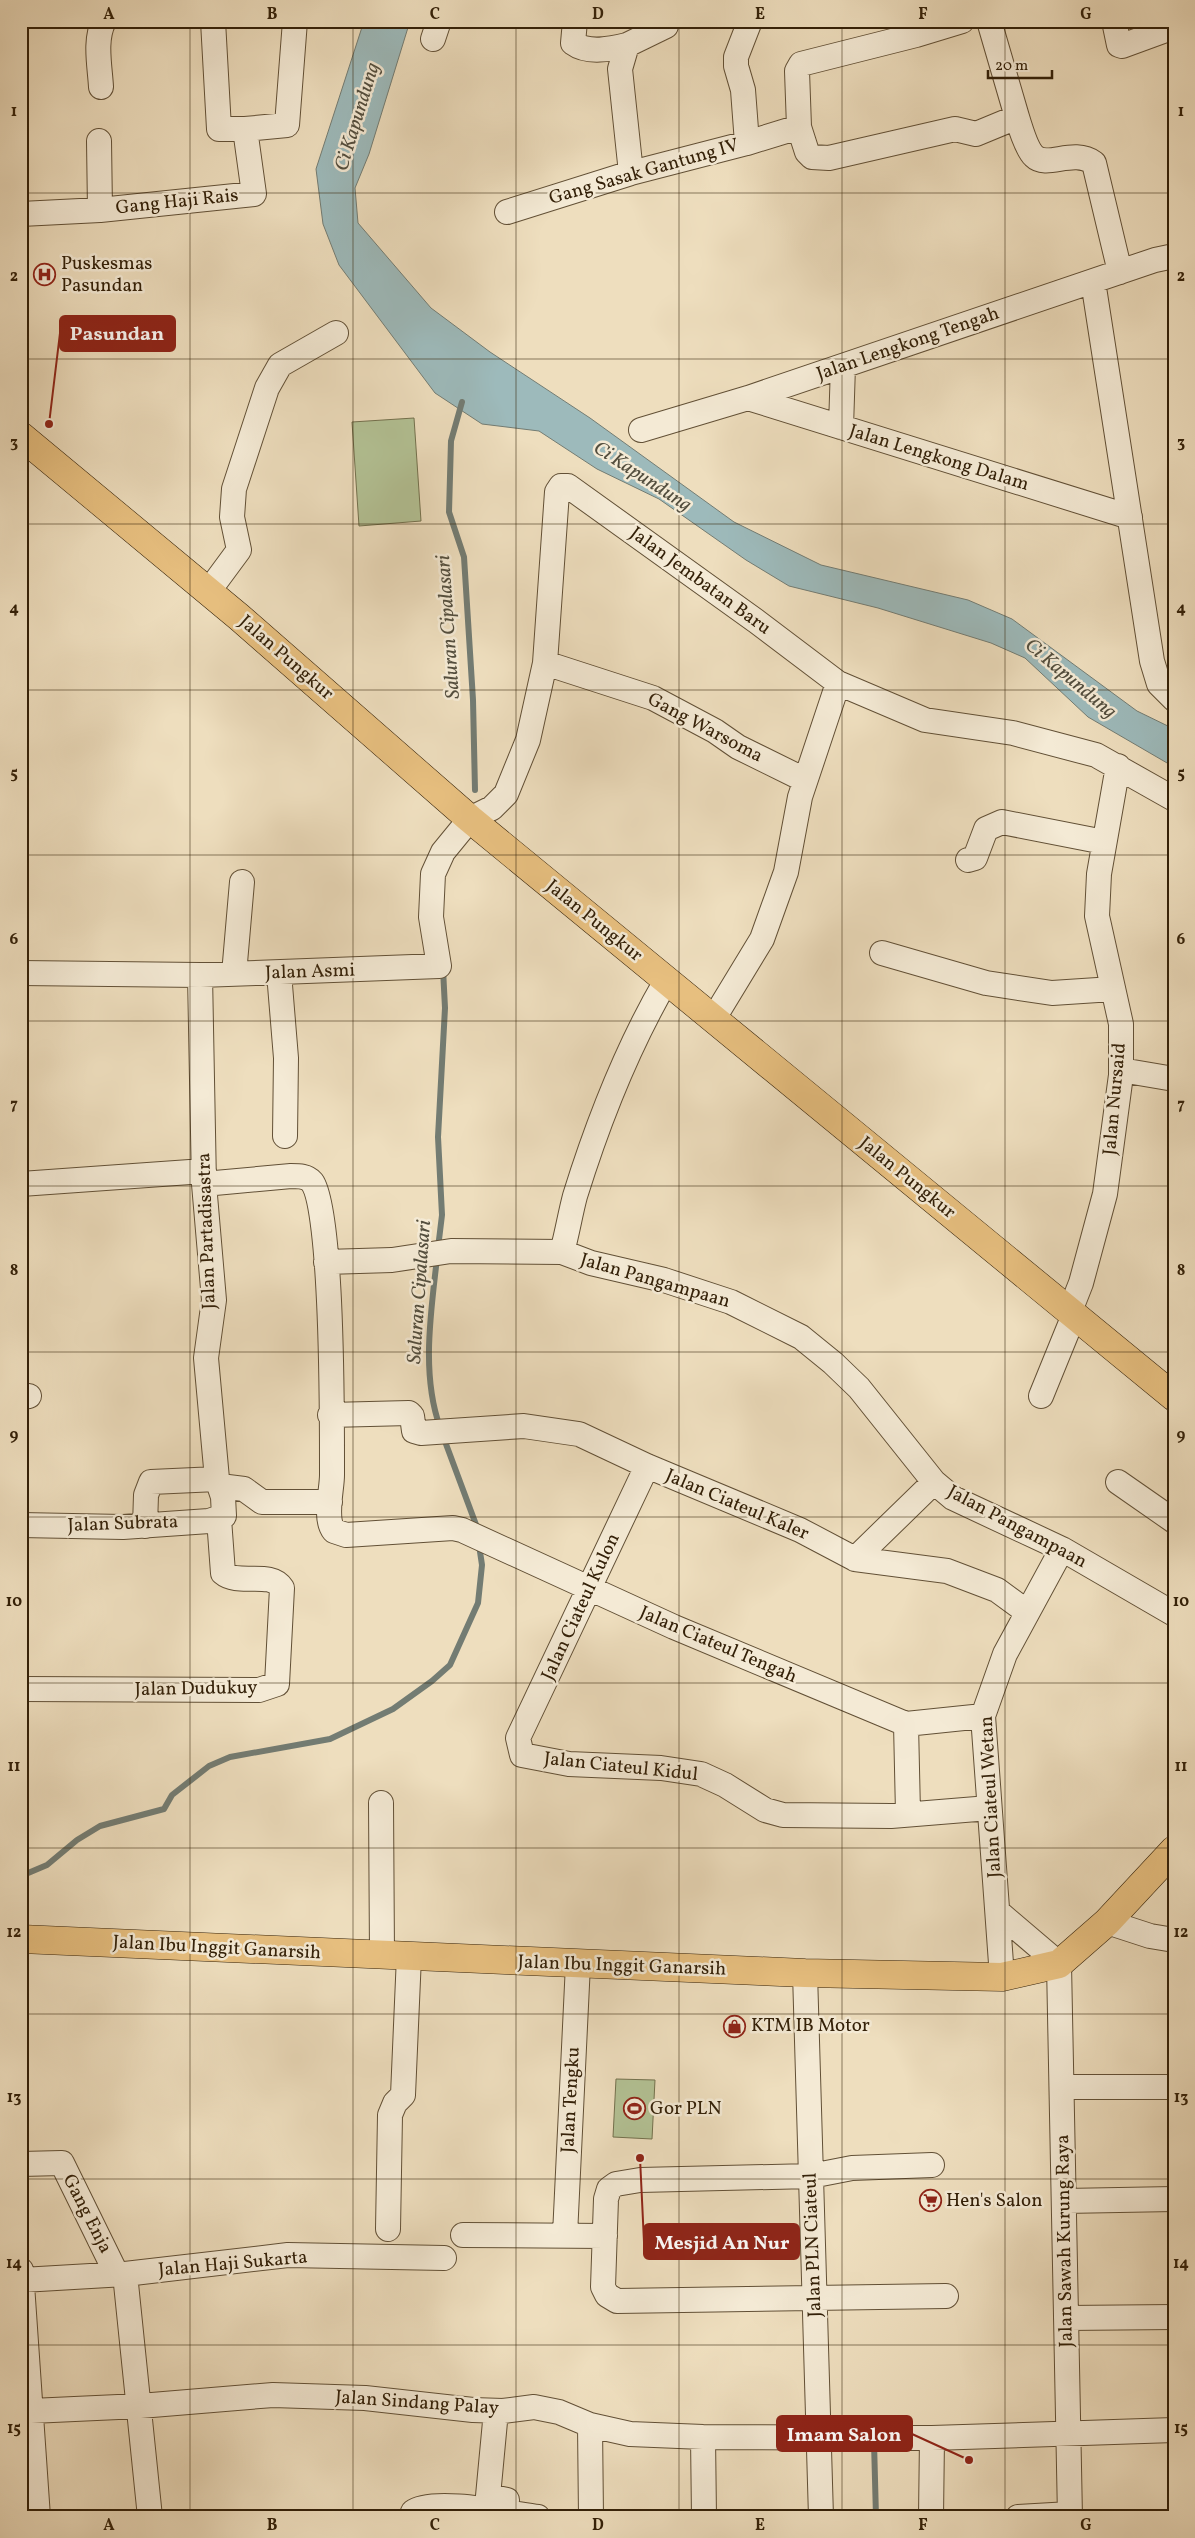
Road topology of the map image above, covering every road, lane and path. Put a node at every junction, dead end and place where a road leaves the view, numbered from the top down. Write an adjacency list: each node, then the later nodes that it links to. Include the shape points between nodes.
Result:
1 (104, 21): 12 (street, via 99,42)
2 (213, 21): 15 (street, via 219,129)
3 (295, 21): 15 (street, via 287,125)
4 (574, 21): 11 (street, via 573,43 578,47 612,49)
5 (667, 21): 11 (street, via 666,26)
6 (750, 21): 17 (street, Gang Sasak Gantung IV, via 736,57)
7 (989, 21): 13 (street)
8 (1114, 21): 10 (street, via 1118,43 1122,46)
9 (951, 23): 14 (street, via 801,64 797,71)
10 (1174, 27)
11 (627, 45): 18 (street, via 620,69)
12 (102, 87)
13 (1017, 117): 14 (street, via 976,134 955,129 829,158 812,157 807,152); 23 (street, via 1034,156 1044,161 1076,156 1094,163)
14 (799, 127): 17 (street)
15 (245, 129): 19 (street, Gang Haji Rais, via 254,194)
16 (99, 141): 19 (street)
17 (748, 144): 18 (street, Gang Sasak Gantung IV)
18 (631, 173): 20 (street, Gang Sasak Gantung IV)
19 (100, 210): 21 (street, Gang Haji Rais)
20 (507, 212)
21 (21, 214)
22 (1174, 256): 23 (street, Jalan Lengkong Tengah)
23 (1120, 272): 24 (street, Jalan Lengkong Tengah)
24 (1093, 281): 26 (street, Jalan Lengkong Tengah); 31 (street)
25 (336, 333): 32 (street, via 280,365 267,388 234,489 232,517 239,550)
26 (843, 366): 27 (street, Jalan Lengkong Tengah); 28 (street)
27 (748, 398): 28 (street, Jalan Lengkong Dalam); 29 (street, Jalan Lengkong Tengah)
28 (841, 427): 31 (street, Jalan Lengkong Dalam)
29 (641, 430)
30 (21, 436): 32 (main road, Jalan Pungkur)
31 (1130, 517): 35 (street, via 1152,660 1159,684)
32 (208, 592): 39 (main road, Jalan Pungkur)
33 (546, 663): 34 (street, Jalan Jembatan Baru, via 558,492 561,486 568,486); 37 (street, Gang Warsoma, via 653,698 716,731 738,747); 39 (street, Jalan Jembatan Baru, via 528,740 506,794 492,808)
34 (838, 683): 36 (street, Jalan Jembatan Baru, via 926,720 1013,733 1096,755); 37 (street)
35 (1174, 699)
36 (1118, 766): 38 (street, Jalan Jembatan Baru); 40 (street, Jalan Nursaid)
37 (805, 780): 50 (street, via 786,872 762,939)
38 (1174, 800)
39 (470, 819): 45 (street, Jalan Asmi, via 443,852 432,874 431,916 439,966); 48 (main road, Jalan Pungkur)
40 (1104, 842): 41 (street, via 1002,822 986,829 975,858); 49 (street, Jalan Nursaid, via 1097,916)
41 (968, 860)
42 (242, 882): 46 (street)
43 (882, 953): 49 (street, via 986,983 1052,993)
44 (21, 973): 47 (street, Jalan Asmi)
45 (279, 973): 46 (street, Jalan Asmi); 53 (street, via 286,1058)
46 (234, 974): 47 (street, Jalan Asmi)
47 (200, 975): 54 (street, Jalan Partadisastra)
48 (666, 981): 50 (main road, Jalan Pungkur); 56 (street, Jalan Pangampaan, via 643,1020 620,1072 575,1197)
49 (1113, 989): 51 (street, Jalan Nursaid, via 1121,1024)
50 (714, 1018): 58 (main road, Jalan Pungkur)
51 (1121, 1070): 52 (street); 58 (street, Jalan Nursaid, via 1105,1194)
52 (1174, 1079)
53 (285, 1136)
54 (204, 1178): 55 (street); 57 (street, via 306,1177 313,1183 323,1221); 63 (street, Jalan Partadisastra, via 214,1300 206,1358)
55 (21, 1184)
56 (562, 1252): 57 (street, via 451,1251 392,1260); 64 (street, Jalan Pangampaan, via 731,1302 801,1337 859,1388)
57 (326, 1262): 61 (street)
58 (1072, 1313): 59 (main road, Jalan Pungkur); 60 (street, Jalan Nursaid)
59 (1171, 1388)
60 (1041, 1396)
61 (330, 1415): 62 (street, Jalan Ciateul Kaler, via 409,1413 415,1432 446,1433 524,1426 579,1434); 66 (street)
62 (647, 1466): 72 (street, Jalan Ciateul Kaler, via 800,1530); 73 (street, Jalan Ciateul Kulon)
63 (218, 1482): 66 (street, via 244,1489 262,1502); 67 (street, Jalan Partadisastra, via 224,1502); 70 (street, via 150,1482 146,1495)
64 (934, 1482): 71 (street, Jalan Pangampaan, via 953,1498); 72 (street)
65 (1118, 1482): 68 (street)
66 (330, 1502): 73 (street, Jalan Ciateul Tengah, via 331,1526 338,1534 453,1528)
67 (221, 1518): 70 (street, Jalan Subrata); 76 (street, Jalan Dudukuy, via 223,1573 232,1577 274,1581 282,1588 277,1684 258,1690)
68 (1174, 1521)
69 (21, 1525): 70 (street, Jalan Subrata)
70 (145, 1526)
71 (1062, 1549): 74 (street, Jalan Ciateul Wetan); 75 (street, Jalan Pangampaan)
72 (855, 1559): 74 (street, Jalan Ciateul Kaler, via 947,1571 997,1590)
73 (589, 1590): 78 (street, Jalan Ciateul Tengah); 79 (street, Jalan Ciateul Kulon, via 518,1738)
74 (1027, 1612): 77 (street, Jalan Ciateul Wetan, via 1005,1654)
75 (1174, 1614)
76 (21, 1689)
77 (983, 1716): 78 (street, Jalan Ciateul Tengah); 81 (street, Jalan Ciateul Wetan)
78 (906, 1724): 82 (street)
79 (518, 1748): 82 (street, Jalan Ciateul Kidul, via 522,1755 568,1764 662,1768 701,1774 772,1813 891,1816)
80 (381, 1803): 88 (street)
81 (990, 1808): 82 (street, Jalan Ciateul Kidul); 84 (street, Jalan Ciateul Wetan)
82 (908, 1813)
83 (1174, 1850): 85 (main road, Jalan Ibu Inggit Ganarsih)
84 (998, 1912): 90 (street); 92 (street, Jalan Ciateul Wetan)
85 (1108, 1922): 87 (street); 90 (main road, Jalan Ibu Inggit Ganarsih)
86 (21, 1939): 88 (main road, Jalan Ibu Inggit Ganarsih)
87 (1174, 1940)
88 (396, 1956): 89 (main road, Jalan Ibu Inggit Ganarsih); 100 (street, via 403,2095 390,2115)
89 (578, 1964): 91 (main road, Jalan Ibu Inggit Ganarsih); 102 (street, Jalan Tengku)
90 (1059, 1964): 92 (main road, Jalan Ibu Inggit Ganarsih); 93 (street, Jalan Sawah Kurung Raya)
91 (805, 1973): 92 (main road, Jalan Ibu Inggit Ganarsih); 97 (street, Jalan PLN Ciateul)
92 (1002, 1977)
93 (1062, 2086): 94 (street); 99 (street, Jalan Sawah Kurung Raya)
94 (1174, 2087)
95 (21, 2164): 105 (street, Gang Enja, via 62,2163)
96 (932, 2165): 97 (street, via 852,2168)
97 (811, 2176): 103 (street, via 640,2180 616,2184 609,2189 606,2199); 108 (street, Jalan PLN Ciateul)
98 (1174, 2199): 99 (street)
99 (1064, 2201): 110 (street, Jalan Sawah Kurung Raya)
100 (388, 2229)
101 (462, 2235): 102 (street)
102 (564, 2235): 103 (street)
103 (605, 2236): 108 (street, via 603,2287 607,2295 617,2300)
104 (444, 2258): 105 (street, Jalan Haji Sukarta, via 288,2255)
105 (121, 2274): 106 (street, Jalan Haji Sukarta); 111 (street)
106 (22, 2275): 112 (street)
107 (946, 2296): 108 (street)
108 (815, 2297): 118 (street, Jalan PLN Ciateul)
109 (1174, 2317): 110 (street)
110 (1066, 2318): 116 (street, Jalan Sawah Kurung Raya)
111 (140, 2406): 112 (street, Jalan Sindang Palay); 113 (street, Jalan Sindang Palay, via 273,2395 365,2398); 124 (street)
112 (31, 2411): 123 (street)
113 (496, 2411): 114 (street, Jalan Sindang Palay, via 534,2407); 120 (street, via 488,2496 507,2500)
114 (590, 2424): 117 (street, Jalan Sindang Palay, via 630,2434); 127 (street)
115 (1174, 2430): 116 (street, Jalan Sindang Palay)
116 (1068, 2434): 119 (street, Jalan Sindang Palay); 122 (street, Jalan Sawah Kurung Raya)
117 (703, 2438): 118 (street, Jalan Sindang Palay); 128 (street)
118 (819, 2438): 119 (street, Jalan Sindang Palay); 129 (street, Jalan PLN Ciateul)
119 (932, 2438): 121 (street)
120 (505, 2513): 125 (street, via 455,2506 423,2507 413,2512); 126 (street)
121 (931, 2514)
122 (1070, 2516): 130 (street)
123 (38, 2517)
124 (150, 2517)
125 (411, 2517)
126 (538, 2517)
127 (591, 2517)
128 (704, 2517)
129 (821, 2517)
130 (1018, 2517)

